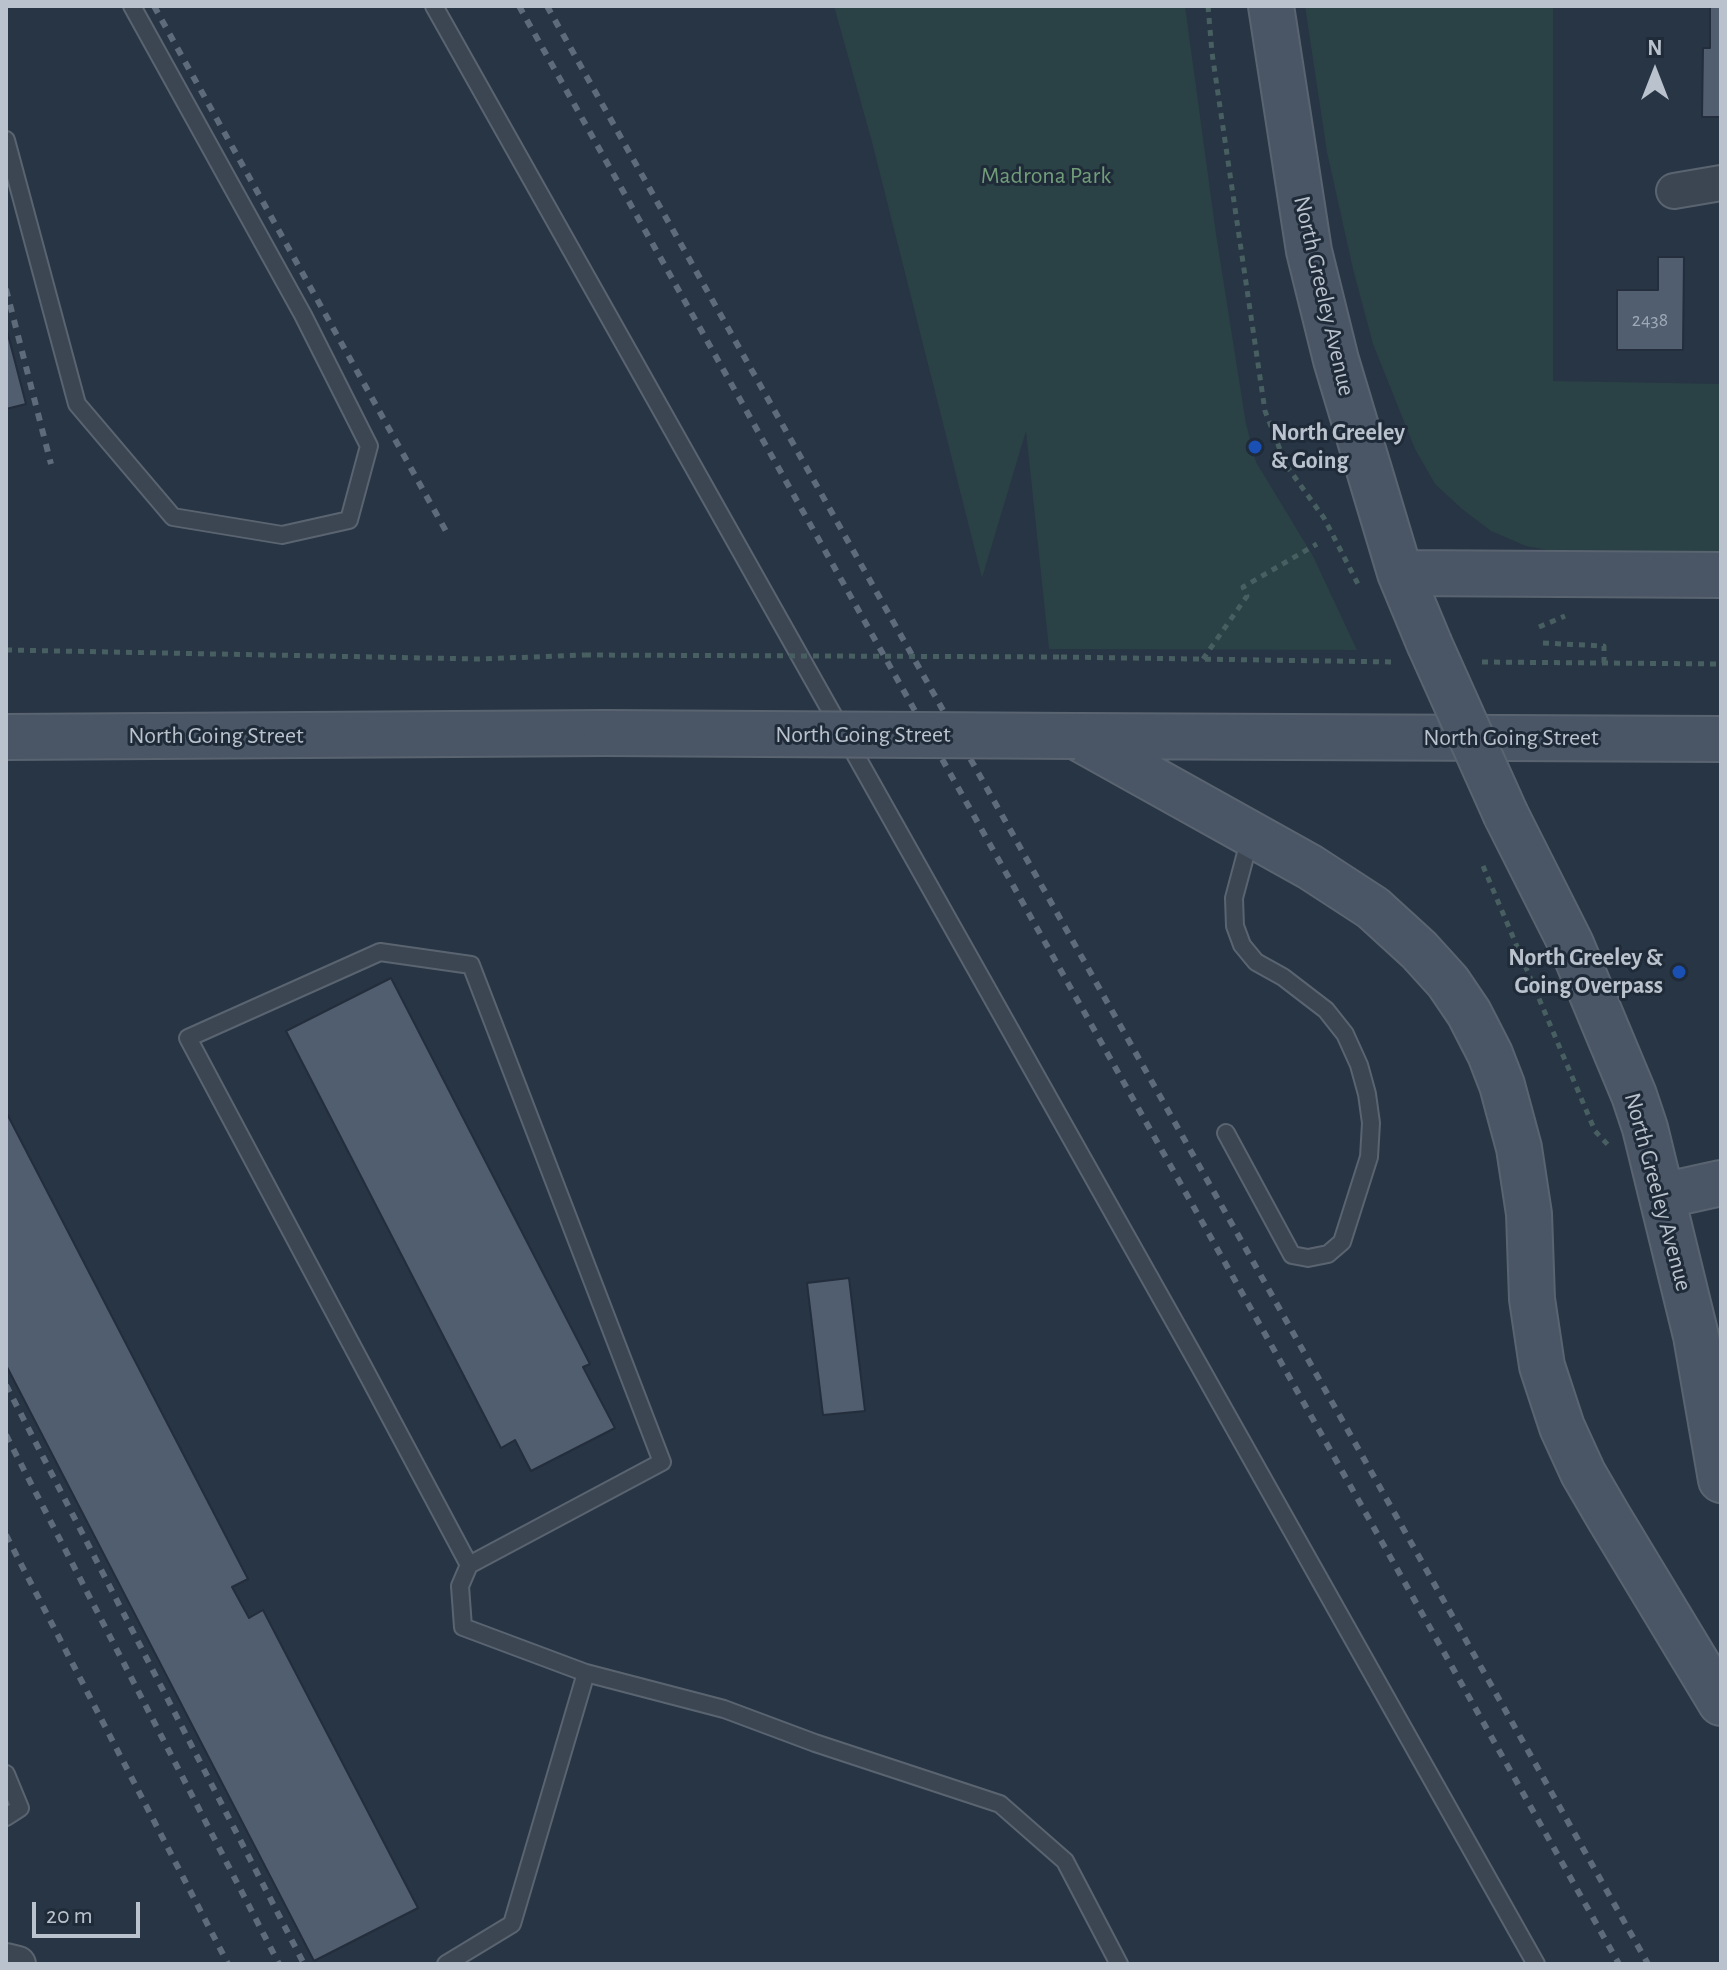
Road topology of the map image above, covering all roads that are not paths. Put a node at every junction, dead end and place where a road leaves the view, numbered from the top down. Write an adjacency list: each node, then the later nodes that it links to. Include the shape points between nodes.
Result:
1 (132, 6): 4 (lane, via 303,315 369,446 349,520 282,535 173,517 77,404)
2 (434, 6): 26 (lane)
3 (1271, 6): 8 (main road, North Greeley Avenue, via 1309,251)
4 (6, 140)
5 (1721, 183): 6 (street)
6 (1674, 191)
7 (1721, 575): 8 (main road)
8 (1381, 584): 15 (main road, North Greeley Avenue, bridge, via 1429,643 1571,944 1634,1095)
9 (1075, 736): 10 (main road, North Going Street, bridge); 11 (main road, North Going Street); 12 (main road)
10 (6, 737)
11 (1721, 739)
12 (1251, 835): 13 (lane, via 1234,898 1242,945 1256,962 1326,1010 1345,1034 1367,1094 1369,1157 1342,1242 1328,1254 1292,1255); 19 (main road, via 1373,908 1419,950 1469,1013 1502,1085 1519,1148 1540,1353 1562,1427 1583,1473)
13 (1226, 1133)
14 (1721, 1183): 15 (main road)
15 (1662, 1196): 16 (main road, North Greeley Avenue, via 1701,1360)
16 (1721, 1480)
17 (469, 1565): 17 (lane, via 188,1038 380,952 471,965 662,1462); 18 (lane, via 460,1586 463,1627)
18 (586, 1673): 24 (lane, via 512,1924); 25 (lane, via 724,1709 1000,1804 1065,1861)
19 (1721, 1703)
20 (6, 1774): 21 (lane, via 20,1808)
21 (6, 1817)
22 (6, 1961): 23 (street)
23 (18, 1964)
24 (446, 1964)
25 (1119, 1964)
26 (1536, 1964)

